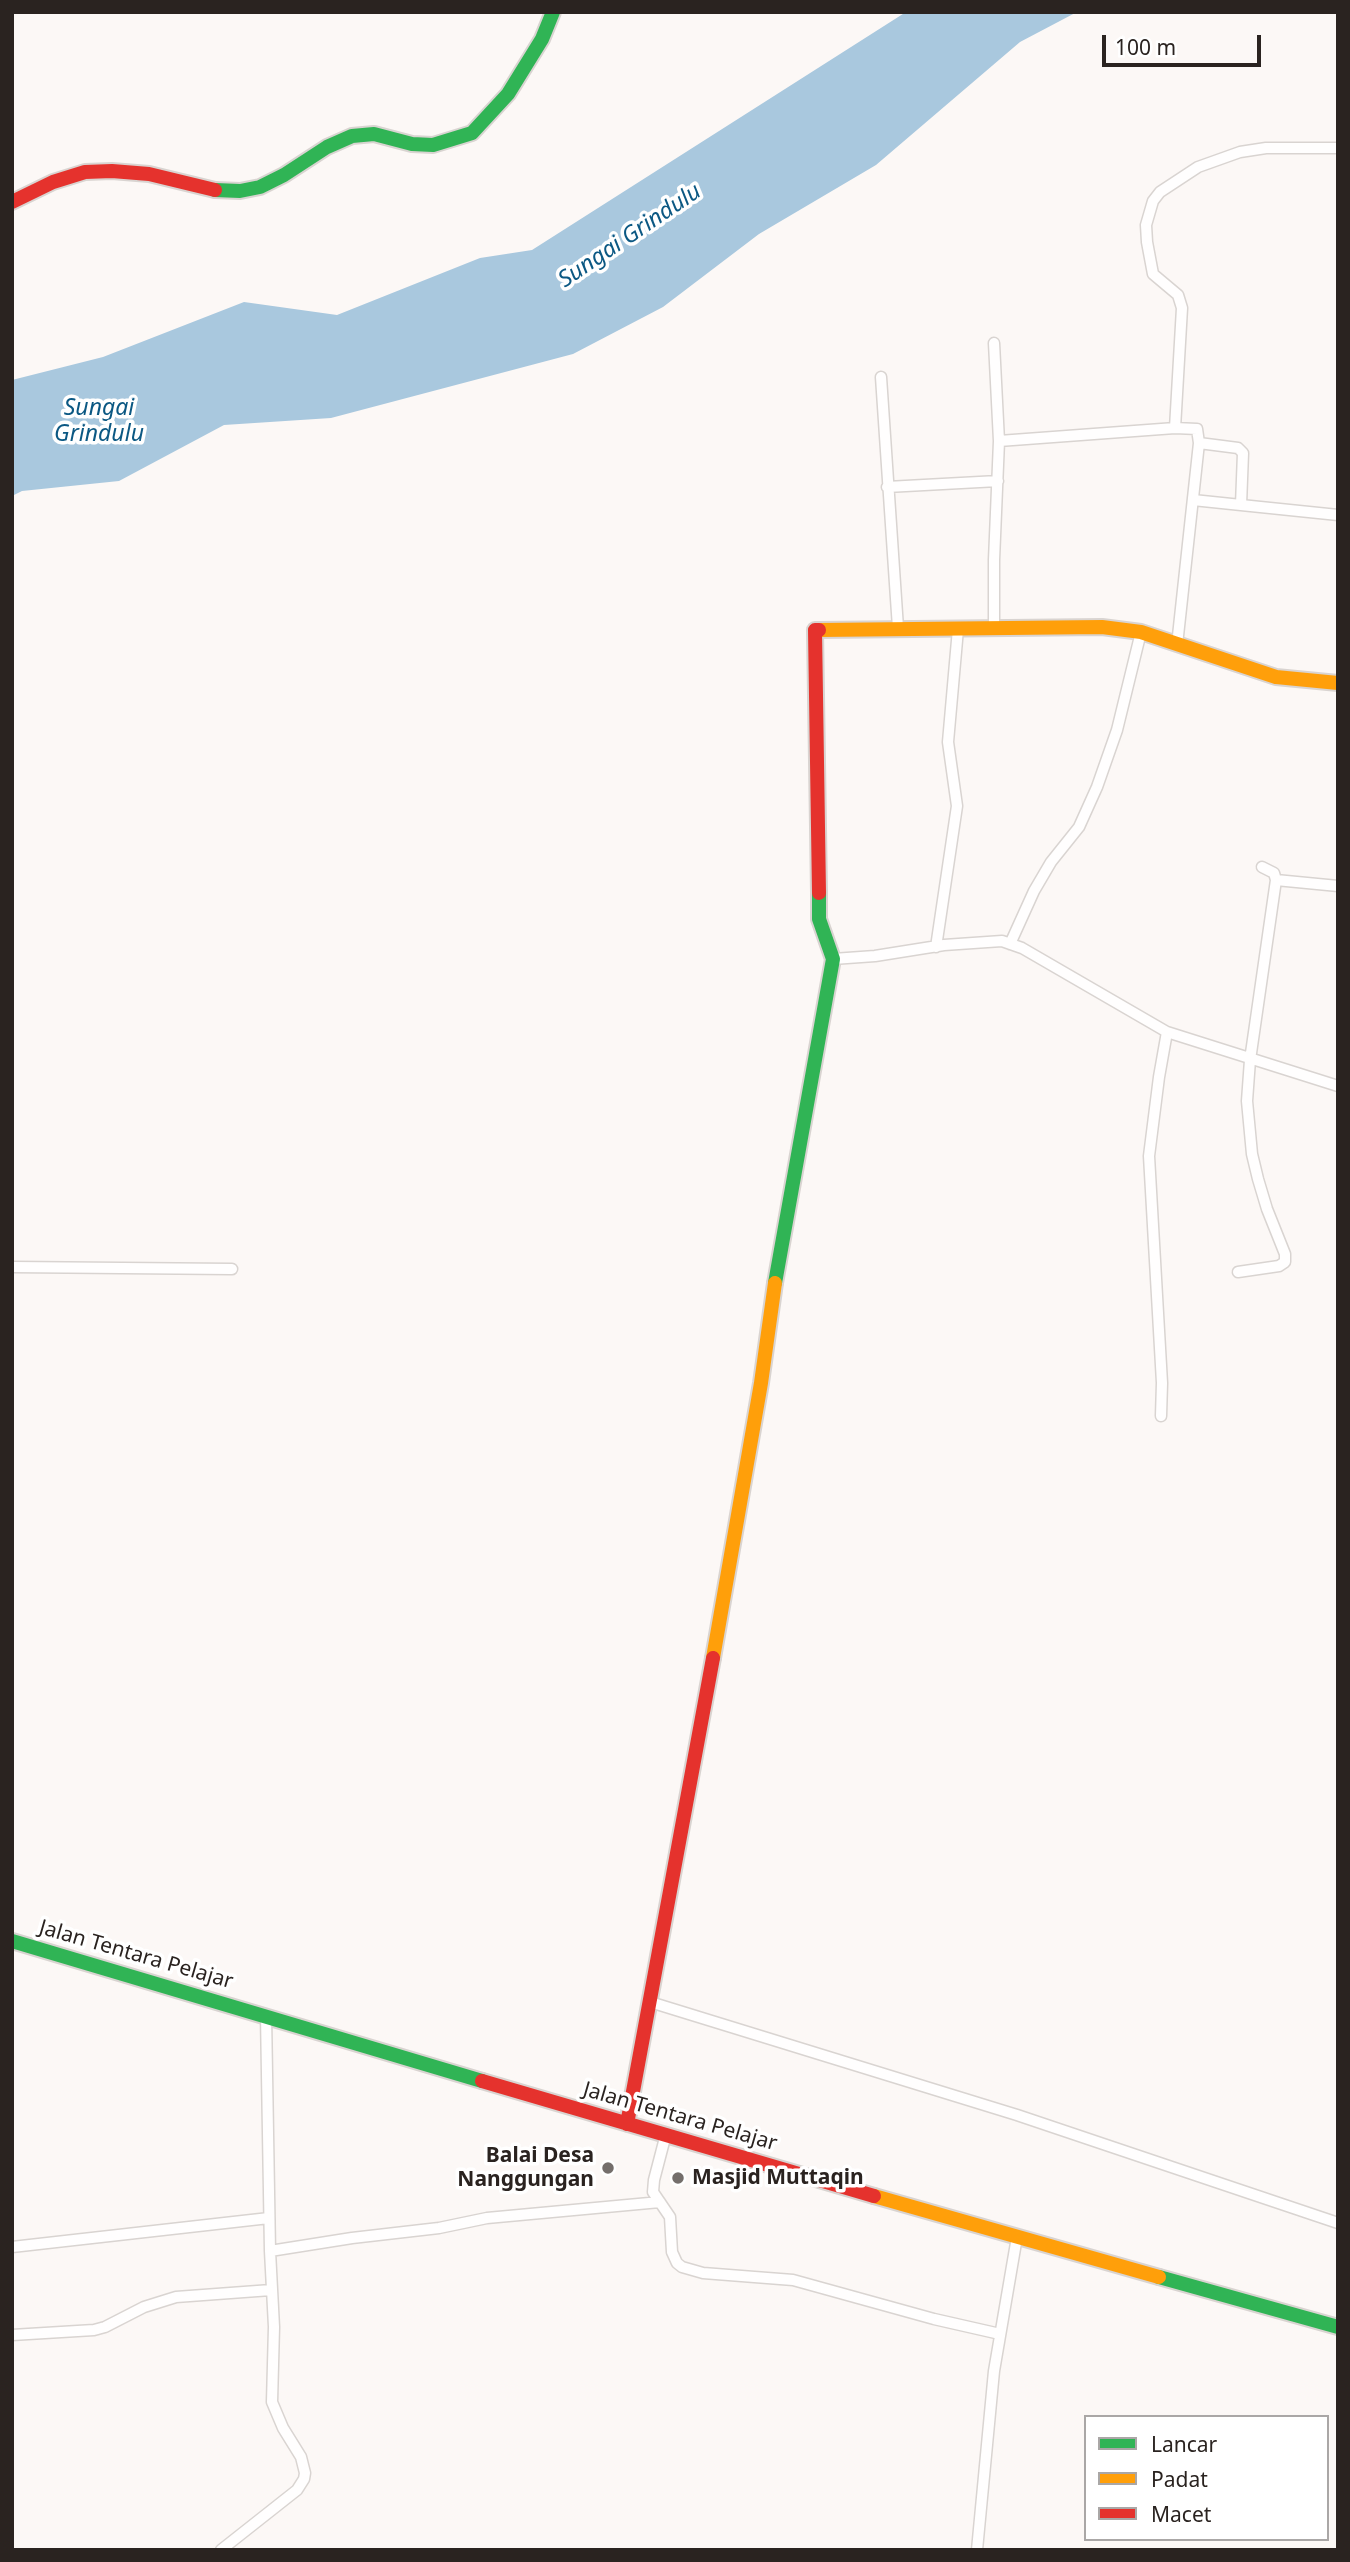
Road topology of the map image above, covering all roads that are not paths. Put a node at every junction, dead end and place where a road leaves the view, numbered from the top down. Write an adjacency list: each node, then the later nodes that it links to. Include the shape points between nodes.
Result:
1 (554, 12): 3 (street, via 508,94 472,133 454,140 433,145 374,134 352,136 260,187 240,191 112,171 53,182)
2 (1338, 148): 6 (street, via 1266,148 1215,159 1160,192 1153,201 1146,225 1153,274 1178,295 1182,307)
3 (12, 202)
4 (994, 343): 7 (street)
5 (881, 377): 10 (street)
6 (1175, 428): 7 (street); 8 (street, via 1197,429)
7 (999, 441): 9 (street)
8 (1199, 443): 11 (street); 12 (street, via 1238,448 1243,453)
9 (998, 481): 10 (street); 15 (street)
10 (887, 487): 14 (street)
11 (1193, 500): 12 (street); 18 (street)
12 (1241, 505): 13 (street)
13 (1338, 516)
14 (898, 628): 16 (street); 25 (street, via 818,628 814,632 819,919)
15 (995, 628): 16 (street); 17 (street, via 1102,627)
16 (958, 629): 24 (street, via 948,743 957,806)
17 (1141, 632): 18 (street); 23 (street, via 1117,730 1097,787 1079,827 1034,891)
18 (1177, 645): 19 (street, via 1276,677)
19 (1338, 682)
20 (1262, 867): 21 (street, via 1274,873)
21 (1276, 880): 22 (street); 27 (street)
22 (1338, 886)
23 (1010, 944): 24 (street); 26 (street)
24 (936, 947): 25 (street)
25 (833, 959): 34 (street, via 785,1213 729,1575)
26 (1167, 1032): 27 (street); 32 (street, via 1149,1156)
27 (1250, 1060): 28 (street); 31 (street, via 1247,1101 1252,1153 1266,1209 1286,1258 1283,1265)
28 (1338, 1086)
29 (12, 1267): 30 (street)
30 (232, 1269)
31 (1238, 1272)
32 (1161, 1416)
33 (12, 1941): 35 (street, Jalan Tentara Pelajar)
34 (650, 2002): 36 (street); 40 (street, via 1017,2115)
35 (266, 2015): 36 (street, Jalan Tentara Pelajar); 39 (street)
36 (626, 2123): 37 (street, Jalan Tentara Pelajar)
37 (666, 2134): 38 (street, via 652,2187); 41 (street, Jalan Tentara Pelajar)
38 (660, 2202): 43 (street, via 487,2218); 46 (street, via 670,2217 674,2258 689,2270 793,2280)
39 (269, 2218): 42 (street); 43 (street)
40 (1338, 2223)
41 (1017, 2237): 45 (street, Jalan Tentara Pelajar); 46 (street)
42 (12, 2247)
43 (270, 2251): 44 (street)
44 (271, 2290): 47 (street, via 176,2297 105,2327); 48 (street, via 272,2402 305,2465 304,2479 297,2490)
45 (1338, 2327)
46 (1000, 2334): 49 (street)
47 (12, 2335)
48 (220, 2550)
49 (977, 2550)

